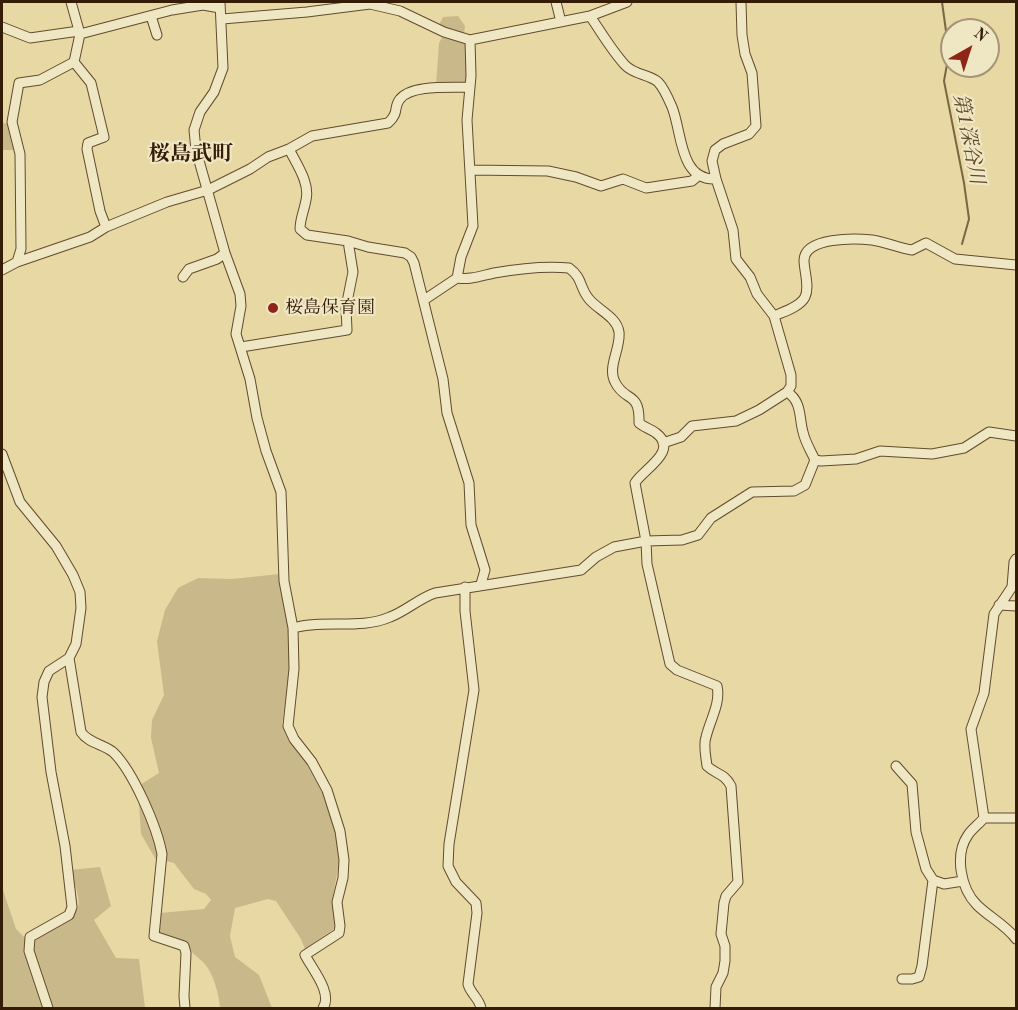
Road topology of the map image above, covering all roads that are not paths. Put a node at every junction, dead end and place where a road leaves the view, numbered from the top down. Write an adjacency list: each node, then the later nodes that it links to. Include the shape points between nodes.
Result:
1 (72, 2): 12 (street)
2 (556, 2): 10 (street)
3 (627, 2): 8 (street)
4 (741, 2): 21 (street, via 756,126 749,134 715,150 712,161)
5 (370, 3): 9 (street); 14 (street)
6 (220, 5): 7 (street); 9 (street)
7 (151, 16): 12 (street); 13 (street)
8 (590, 16): 10 (street); 20 (street, via 626,66 658,82 672,107 689,166)
9 (222, 18): 22 (street, via 223,68 194,130)
10 (561, 22): 14 (street)
11 (2, 27): 12 (street, via 30,38)
12 (80, 32): 15 (street)
13 (157, 35)
14 (470, 40): 16 (street)
15 (74, 62): 17 (street, via 40,80 19,83); 23 (street, via 91,83 104,137 88,143 87,149)
16 (470, 87): 18 (street, via 407,93 399,100 395,117 388,123 312,136); 19 (street)
17 (7, 121): 26 (street, via 20,154 21,249)
18 (290, 149): 22 (street); 24 (street, via 307,186 300,230 307,235)
19 (470, 170): 20 (street, via 548,171 601,186 623,179 646,188 692,181); 30 (street, via 473,226)
20 (698, 176): 21 (street)
21 (716, 179): 32 (street, via 733,230 736,260)
22 (208, 190): 23 (street); 25 (street)
23 (106, 227): 26 (street, via 90,237)
24 (348, 241): 31 (street, via 411,257); 33 (street, via 353,272 346,307 347,330)
25 (225, 253): 29 (street, via 189,269); 33 (street, via 240,294 236,333)
26 (17, 262): 28 (street)
27 (1017, 265): 32 (street, via 955,259 926,243 912,250 862,239 815,243 804,258 805,298)
28 (2, 270)
29 (183, 278)
30 (457, 278): 31 (street); 36 (street, via 470,280 494,273 540,269 569,268 576,273 589,299 617,324 620,334 612,376 615,384 640,408 639,423 657,433)
31 (424, 300): 41 (street, via 447,413 469,483 471,525 485,570)
32 (774, 316): 34 (street, via 791,375)
33 (240, 347): 45 (street, via 260,429 281,492 284,581)
34 (787, 392): 36 (street, via 736,421 692,426 681,437); 38 (street, via 800,411 803,432)
35 (1017, 436): 38 (street, via 989,432 964,448 932,454 880,451 856,459)
36 (663, 443): 39 (street, via 657,462 635,483)
37 (2, 454): 46 (street, via 20,502 56,546 80,592 76,644)
38 (818, 460): 39 (street, via 805,485 794,491 752,492 711,518 698,535)
39 (646, 542): 41 (street, via 614,547 581,570); 58 (street, via 647,564 670,664 717,686 719,693 705,738 707,766 726,776 731,786 738,882 724,903 721,934 725,961 716,987)
40 (1017, 559): 43 (street, via 1012,587)
41 (481, 584): 42 (street)
42 (465, 587): 45 (street, via 435,592 390,617); 57 (street, via 474,690 448,866 456,882 476,903 468,984)
43 (999, 605): 44 (street); 48 (street, via 993,620 984,693 972,729)
44 (1017, 606)
45 (293, 628): 56 (street, via 294,669 288,726 327,790 344,860 337,902 339,933 304,955 326,995)
46 (69, 658): 54 (street, via 49,671 42,697 72,907 69,915 30,937 29,951); 55 (street, via 81,732 112,752 120,762 146,807 160,844 154,936 184,946)
47 (896, 766): 50 (street, via 912,784 916,832)
48 (984, 818): 49 (street); 51 (street, via 968,835 961,850)
49 (1017, 818)
50 (933, 880): 51 (street, via 944,884); 53 (street, via 919,976)
51 (963, 882): 52 (street, via 977,906)
52 (1017, 939)
53 (902, 979)
54 (48, 1008)
55 (185, 1008)
56 (322, 1008)
57 (481, 1008)
58 (715, 1008)

